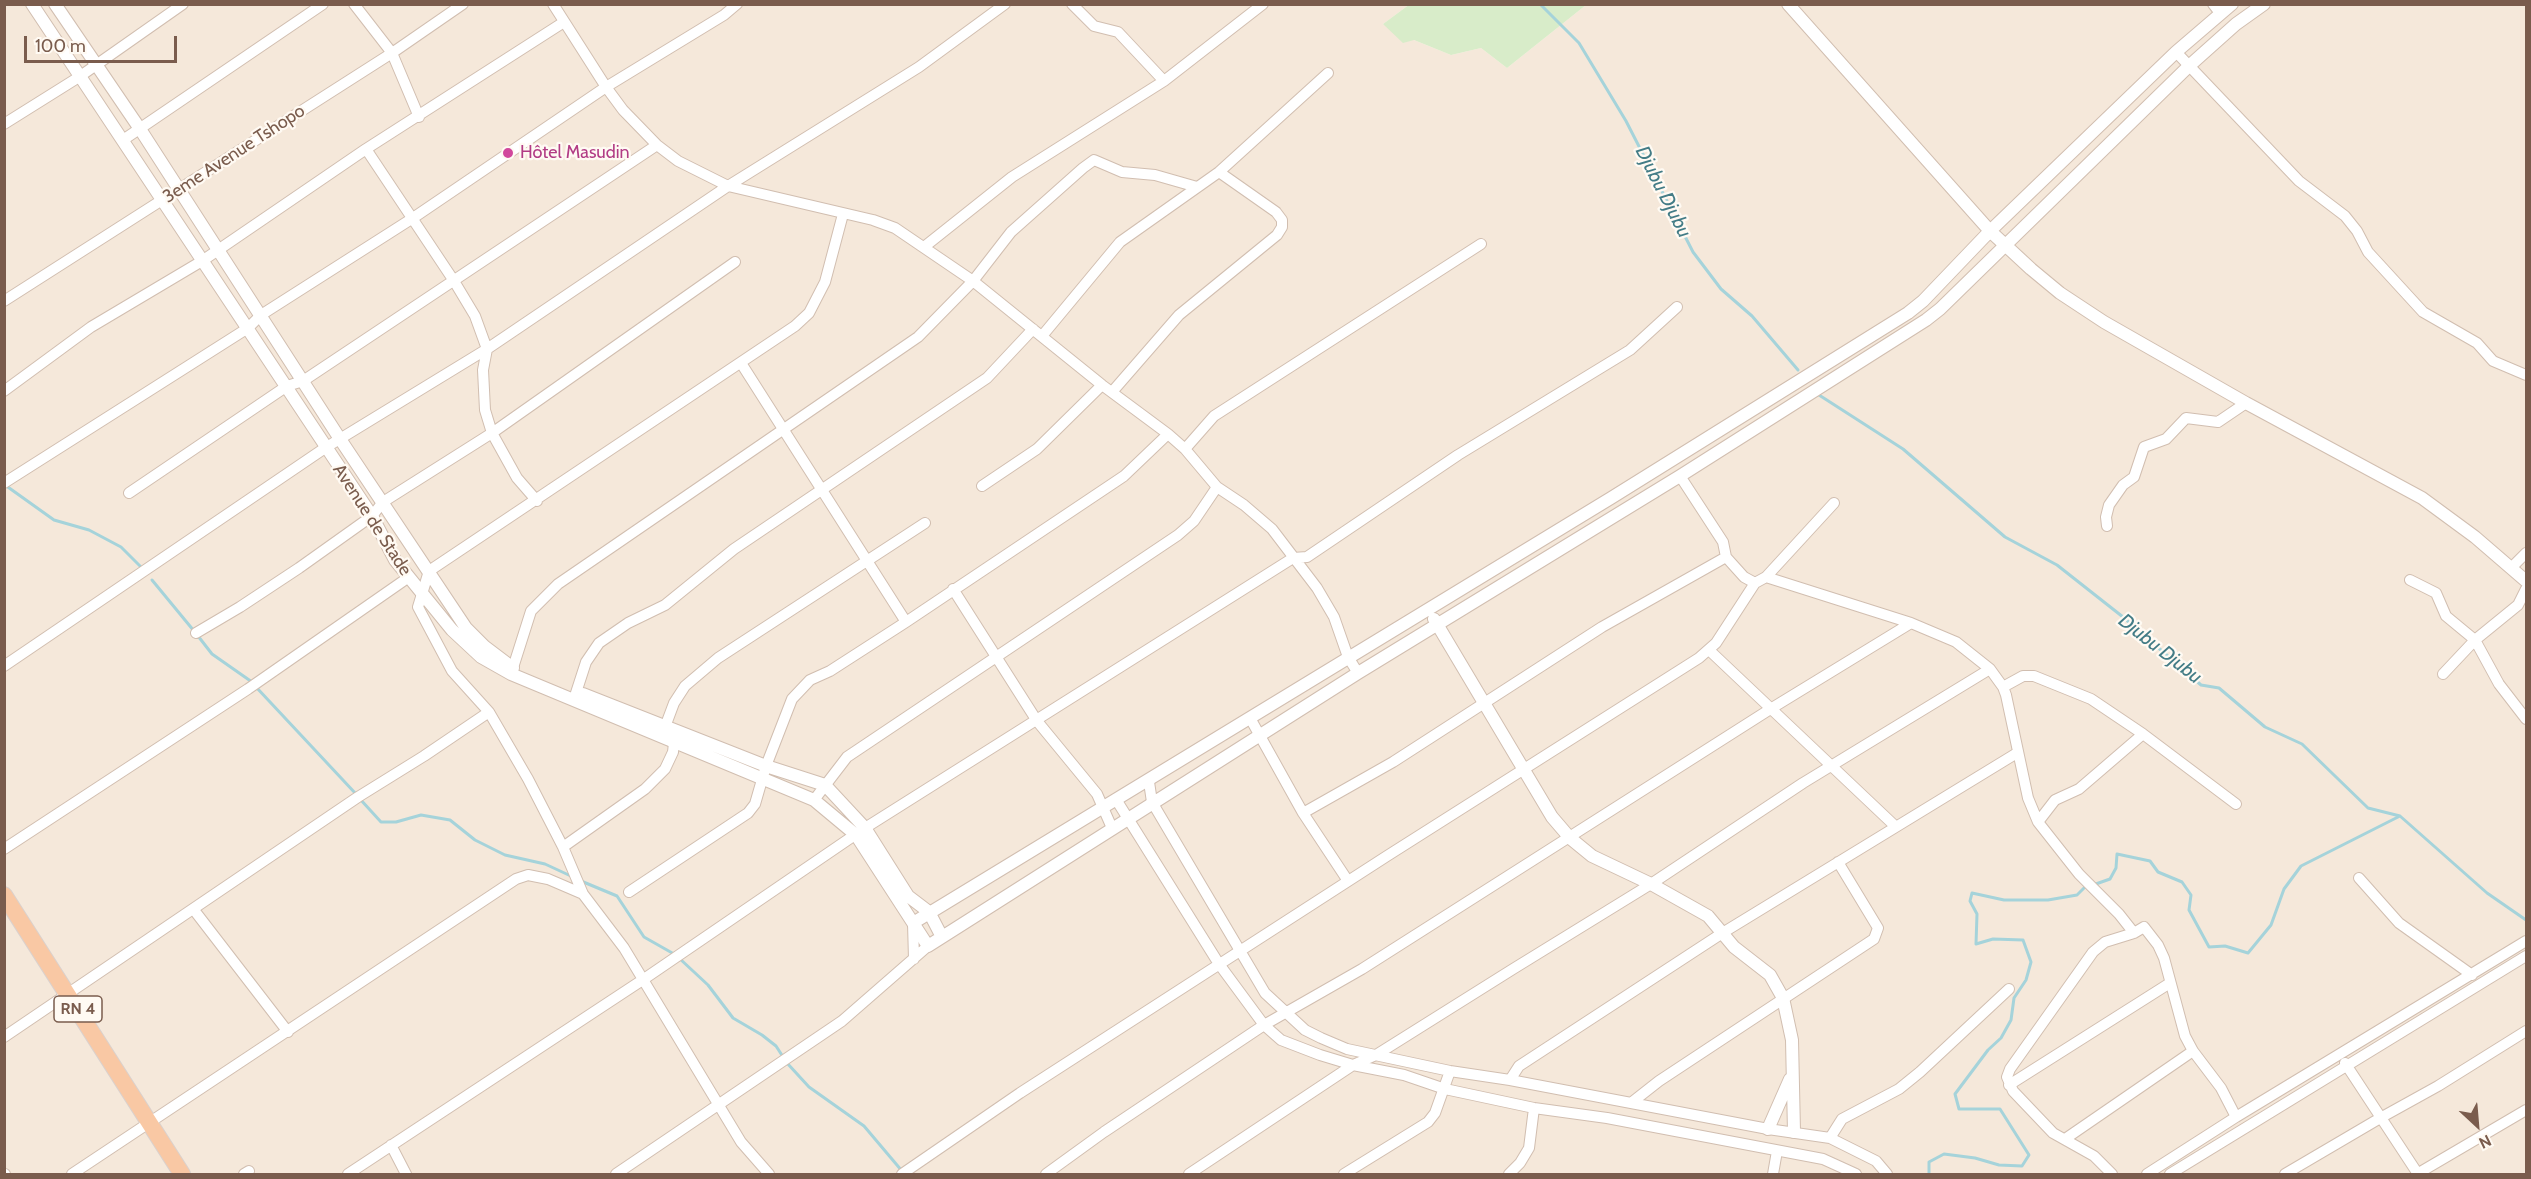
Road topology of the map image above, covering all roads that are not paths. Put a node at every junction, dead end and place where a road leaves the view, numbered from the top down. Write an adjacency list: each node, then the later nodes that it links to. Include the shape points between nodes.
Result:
1 (32, 4): 22 (street, Avenue de Stade)
2 (55, 4): 19 (street)
3 (183, 4): 19 (street)
4 (323, 4): 27 (street)
5 (354, 4): 18 (street)
6 (464, 4): 18 (street, 3eme Avenue Tshopo)
7 (553, 4): 16 (street)
8 (737, 4): 24 (street)
9 (1005, 4): 32 (street, via 919,67)
10 (1072, 4): 23 (street, via 1094,26 1118,32)
11 (1263, 4): 23 (street)
12 (1788, 4): 38 (street)
13 (2232, 4): 15 (street)
14 (2264, 4): 20 (street)
15 (2216, 9): 17 (street)
16 (564, 22): 24 (street); 25 (street)
17 (2176, 52): 20 (street); 38 (street)
18 (392, 53): 25 (street); 34 (street, 3eme Avenue Tshopo)
19 (96, 66): 22 (street); 27 (street)
20 (2189, 66): 40 (street); 54 (street, via 2299,181 2345,216 2368,252 2423,312 2477,343 2493,361)
21 (1328, 73): 31 (street)
22 (80, 77): 26 (street); 28 (street, Avenue de Stade)
23 (1164, 81): 41 (street, via 1012,177)
24 (606, 87): 29 (street); 37 (street)
25 (419, 117): 30 (street)
26 (4, 124)
27 (140, 129): 28 (street); 34 (street)
28 (123, 141): 35 (street, Avenue de Stade)
29 (657, 145): 32 (street, via 693,170); 45 (street)
30 (366, 149): 37 (street); 42 (street)
31 (1219, 172): 33 (street); 60 (street, via 1276,212 1282,227 1179,315)
32 (728, 186): 36 (street); 52 (street)
33 (1197, 187): 46 (street, via 1155,175 1122,172 1094,160 1011,232); 51 (street, via 1120,242)
34 (178, 189): 35 (street, 3eme Avenue Tshopo); 42 (street)
35 (162, 200): 43 (street, Avenue de Stade); 47 (street, 3eme Avenue Tshopo)
36 (843, 214): 41 (street, via 895,228); 53 (street, via 825,282 809,313)
37 (413, 218): 45 (street); 49 (street)
38 (1990, 231): 40 (street); 55 (street, via 1908,313)
39 (1481, 244): 68 (street, via 1214,416)
40 (2004, 245): 61 (street, via 1926,320); 62 (street, via 2060,293 2104,322)
41 (924, 247): 46 (street)
42 (218, 250): 43 (street); 49 (street)
43 (202, 261): 50 (street, Avenue de Stade); 59 (street, via 91,327)
44 (735, 262): 64 (street)
45 (454, 281): 52 (street, via 475,316); 56 (street)
46 (973, 281): 51 (street); 63 (street, via 918,337)
47 (4, 301)
48 (1677, 307): 83 (street, via 1630,350 1458,455 1307,556)
49 (261, 315): 50 (street); 56 (street)
50 (248, 328): 58 (street, Avenue de Stade); 70 (street)
51 (1038, 333): 57 (street); 73 (street, via 987,378)
52 (487, 348): 64 (street, via 483,370 485,410); 66 (street)
53 (741, 363): 63 (street); 75 (street)
54 (2526, 375)
55 (1798, 380): 61 (street); 95 (street)
56 (303, 381): 58 (street); 66 (street)
57 (1102, 385): 60 (street); 71 (street, via 1037,449)
58 (287, 386): 67 (street, Avenue de Stade); 74 (street)
59 (4, 391)
60 (1112, 392): 65 (street)
61 (1808, 395): 69 (street)
62 (2246, 403): 80 (street, via 2217,422 2186,418 2166,439 2144,447 2138,471 2109,505); 85 (street, via 2422,498)
63 (783, 430): 73 (street); 106 (street, via 558,584 531,611)
64 (492, 433): 75 (street, via 517,478); 76 (street)
65 (1168, 434): 68 (street); 92 (street, via 1124,476)
66 (340, 439): 67 (street); 76 (street)
67 (325, 448): 78 (street, Avenue de Stade); 104 (street)
68 (1185, 449): 72 (street)
69 (1680, 476): 82 (street, via 1723,542); 98 (street)
70 (6, 482)
71 (982, 486)
72 (1217, 487): 83 (street, via 1272,529); 102 (street, via 1178,535)
73 (823, 490): 84 (street); 110 (street, via 734,549 665,605 598,643 586,662)
74 (129, 493)
75 (537, 501): 86 (street)
76 (383, 502): 78 (street); 86 (street)
77 (1834, 503): 88 (street)
78 (372, 516): 87 (street, Avenue de Stade, via 395,560); 99 (street)
79 (924, 523): 84 (street)
80 (2107, 526)
81 (2526, 553): 85 (street)
82 (1726, 557): 91 (street); 111 (street, via 1602,627)
83 (1293, 558): 103 (street, via 1334,616); 116 (street)
84 (867, 560): 96 (street); 117 (street, via 701,672 685,686)
85 (2512, 567): 90 (street)
86 (429, 571): 94 (street); 106 (street, via 466,628)
87 (409, 577): 94 (street, Avenue de Stade); 140 (street, via 260,681)
88 (1767, 577): 91 (street); 97 (street)
89 (2410, 580): 100 (street, via 2436,593 2446,616)
90 (2526, 581)
91 (1755, 584): 101 (street)
92 (953, 589): 96 (street); 102 (street)
93 (2526, 589): 100 (street, via 2518,605)
94 (422, 593): 106 (street, Avenue de Stade, via 452,630 481,657); 113 (street, via 418,607 452,671)
95 (1428, 610): 98 (street); 103 (street)
96 (906, 622): 124 (street, via 810,680 792,699)
97 (1911, 623): 105 (street, via 1956,642); 112 (street)
98 (1437, 625): 107 (street); 111 (street)
99 (196, 633)
100 (2475, 640): 108 (street); 115 (street, via 2499,684)
101 (1709, 650): 112 (street); 123 (street)
102 (997, 657): 116 (street); 126 (street, via 847,757)
103 (1348, 657): 107 (street); 114 (street)
104 (4, 666)
105 (1990, 669): 109 (street); 122 (street)
106 (511, 670): 110 (street, Avenue de Stade)
107 (1358, 673): 119 (street)
108 (2443, 674)
109 (2003, 687): 118 (street, via 2023,676 2048,680 2091,699); 121 (street)
110 (575, 696): 117 (street); 120 (street, Avenue de Stade)
111 (1483, 703): 123 (street); 132 (street, via 1393,762)
112 (1772, 708): 122 (street); 138 (street)
113 (489, 712): 139 (street); 148 (street)
114 (1250, 718): 119 (street); 125 (street)
115 (2526, 719)
116 (1037, 721): 131 (street); 137 (street)
117 (665, 727): 120 (street); 124 (street)
118 (2144, 734): 130 (street); 134 (street, via 2079,789 2055,800)
119 (1260, 735): 129 (street); 132 (street)
120 (674, 743): 124 (street, Avenue de Stade); 139 (street, via 657,779)
121 (2018, 753): 134 (street); 135 (street)
122 (1831, 766): 135 (street); 144 (street)
123 (1523, 771): 138 (street); 143 (street)
124 (764, 772): 126 (street); 127 (street, Avenue de Stade); 145 (street, via 755,804 748,813)
125 (1149, 782): 128 (street); 129 (street)
126 (825, 785): 127 (street); 137 (street)
127 (814, 800): 137 (street, Avenue de Stade)
128 (1117, 801): 131 (street); 133 (street)
129 (1152, 802): 133 (street); 156 (street)
130 (2236, 804)
131 (1103, 806): 136 (street); 149 (street)
132 (1303, 813): 143 (street)
133 (1128, 819): 136 (street); 159 (street)
134 (2038, 822): 152 (street)
135 (1895, 826): 141 (street)
136 (1112, 828): 153 (street)
137 (860, 832): 149 (street, via 908,896); 150 (street, Avenue de Stade); 161 (street)
138 (1570, 838): 144 (street, via 1592,856); 166 (street)
139 (563, 847): 146 (street)
140 (4, 849)
141 (1838, 862): 151 (street); 165 (street, via 1878,934)
142 (2359, 878): 160 (street, via 2399,923)
143 (1348, 881): 156 (street)
144 (1651, 884): 151 (street, via 1708,916); 172 (street)
145 (629, 892)
146 (583, 894): 161 (street); 169 (street, via 548,879 528,875 516,879)
147 (4, 895): 164 (highway, RN 4)
148 (194, 910): 164 (street); 169 (street)
149 (929, 912): 150 (street); 153 (street)
150 (912, 923): 155 (street, Avenue de Stade); 158 (street)
151 (1724, 932): 165 (street, via 1734,947 1770,975); 178 (street, via 1544,1048 1519,1066)
152 (2134, 933): 162 (street, via 2144,927 2158,945); 179 (street, via 2105,942 2093,952 2010,1069)
153 (942, 937): 155 (street)
154 (2526, 941): 160 (street)
155 (928, 946): 158 (street)
156 (1240, 951): 159 (street); 166 (street, via 1265,993)
157 (2526, 956): 175 (street)
158 (914, 959): 182 (street, via 856,1010)
159 (1219, 964): 167 (street); 194 (street)
160 (2472, 975): 173 (street)
161 (644, 979): 182 (street); 192 (street)
162 (2170, 983): 171 (street, via 2181,1025); 179 (street)
163 (2009, 989): 190 (street, via 1899,1089 1842,1119)
164 (69, 994): 170 (street); 187 (highway, RN 4)
165 (1783, 998): 177 (street, via 1792,1040); 181 (street)
166 (1286, 1014): 167 (street); 172 (street, via 1321,1038)
167 (1264, 1025): 174 (street, via 1281,1040); 201 (street)
168 (2526, 1031): 186 (street)
169 (288, 1032): 187 (street)
170 (4, 1037)
171 (2193, 1051): 185 (street, via 2221,1088); 191 (street)
172 (1376, 1055): 174 (street); 176 (street)
173 (2341, 1055): 175 (street); 185 (street)
174 (1353, 1065): 180 (street, via 1404,1075); 202 (street)
175 (2347, 1068): 186 (street); 210 (street)
176 (1450, 1071): 178 (street); 180 (street)
177 (1791, 1075): 188 (street); 189 (street)
178 (1510, 1080): 181 (street)
179 (2008, 1085): 191 (street, via 2054,1133)
180 (1445, 1089): 183 (street); 203 (street, via 1428,1122)
181 (1631, 1103): 188 (street)
182 (718, 1104): 199 (street); 200 (street, via 752,1157)
183 (1534, 1108): 193 (street); 204 (street, via 1529,1148)
184 (2526, 1110): 212 (street)
185 (2236, 1117): 209 (street)
186 (2382, 1117): 211 (street); 212 (street)
187 (151, 1124): 195 (street); 196 (highway, RN 4)
188 (1768, 1129): 189 (street)
189 (1794, 1132): 190 (street)
190 (1830, 1138): 207 (street, via 1870,1157)
191 (2065, 1139): 208 (street, via 2094,1156)
192 (392, 1145): 197 (street); 198 (street)
193 (1777, 1151): 205 (street); 206 (street, via 1823,1159)
194 (904, 1173)
195 (72, 1174)
196 (182, 1174)
197 (348, 1174)
198 (406, 1174)
199 (616, 1174)
200 (769, 1174)
201 (1047, 1174)
202 (1189, 1174)
203 (1344, 1174)
204 (1509, 1174)
205 (1773, 1174)
206 (1856, 1174)
207 (1887, 1174)
208 (2112, 1174)
209 (2147, 1174)
210 (2170, 1174)
211 (2285, 1174)
212 (2418, 1174)

